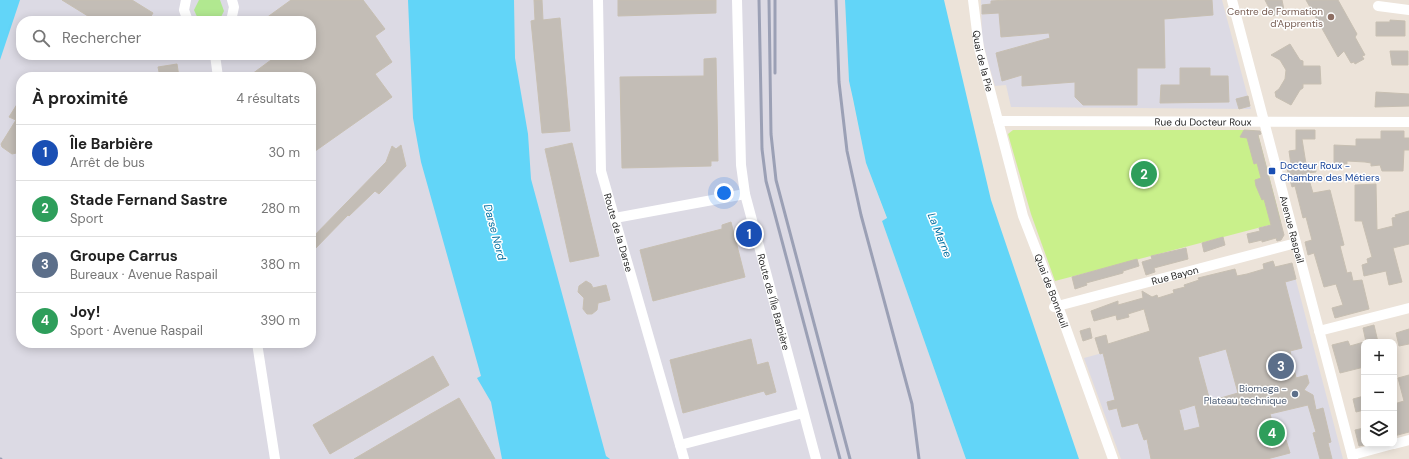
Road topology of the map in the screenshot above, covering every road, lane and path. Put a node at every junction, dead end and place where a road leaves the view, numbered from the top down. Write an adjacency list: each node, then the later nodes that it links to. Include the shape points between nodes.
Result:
1 (186, 0): 9 (street, via 184,10)
2 (232, 0): 10 (street)
3 (598, 0): 17 (street, Route de la Darse, via 601,172)
4 (737, 0): 16 (street, Route de l'Île Barbière)
5 (974, 0): 13 (street, Quai de la Pie, via 979,48)
6 (1232, 0): 14 (street, Avenue Raspail)
7 (1378, 6): 8 (street)
8 (1409, 10)
9 (186, 16)
10 (232, 16)
11 (216, 60): 12 (street)
12 (217, 72)
13 (998, 120): 14 (street, Rue du Docteur Roux); 19 (street, Quai de Bonneuil, via 1023,216)
14 (1264, 121): 15 (street, Rue du Docteur Roux); 18 (street, Avenue Raspail)
15 (1409, 122)
16 (745, 194): 17 (street); 23 (street, Route de l'Île Barbière)
17 (615, 218): 26 (street, Route de la Darse)
18 (1296, 243): 19 (street, Rue Bayon); 21 (street, Avenue Raspail)
19 (1056, 307): 32 (street, Quai de Bonneuil)
20 (1409, 308): 21 (street)
21 (1319, 331): 28 (street, Avenue Raspail)
22 (258, 348): 29 (street)
23 (803, 413): 26 (street); 31 (street, Route de l'Île Barbière)
24 (1409, 440): 25 (street)
25 (1397, 443)
26 (680, 445): 30 (street, Route de la Darse)
27 (1384, 447): 28 (street)
28 (1352, 457)
29 (275, 459)
30 (684, 459)
31 (816, 459)
32 (1113, 459)

